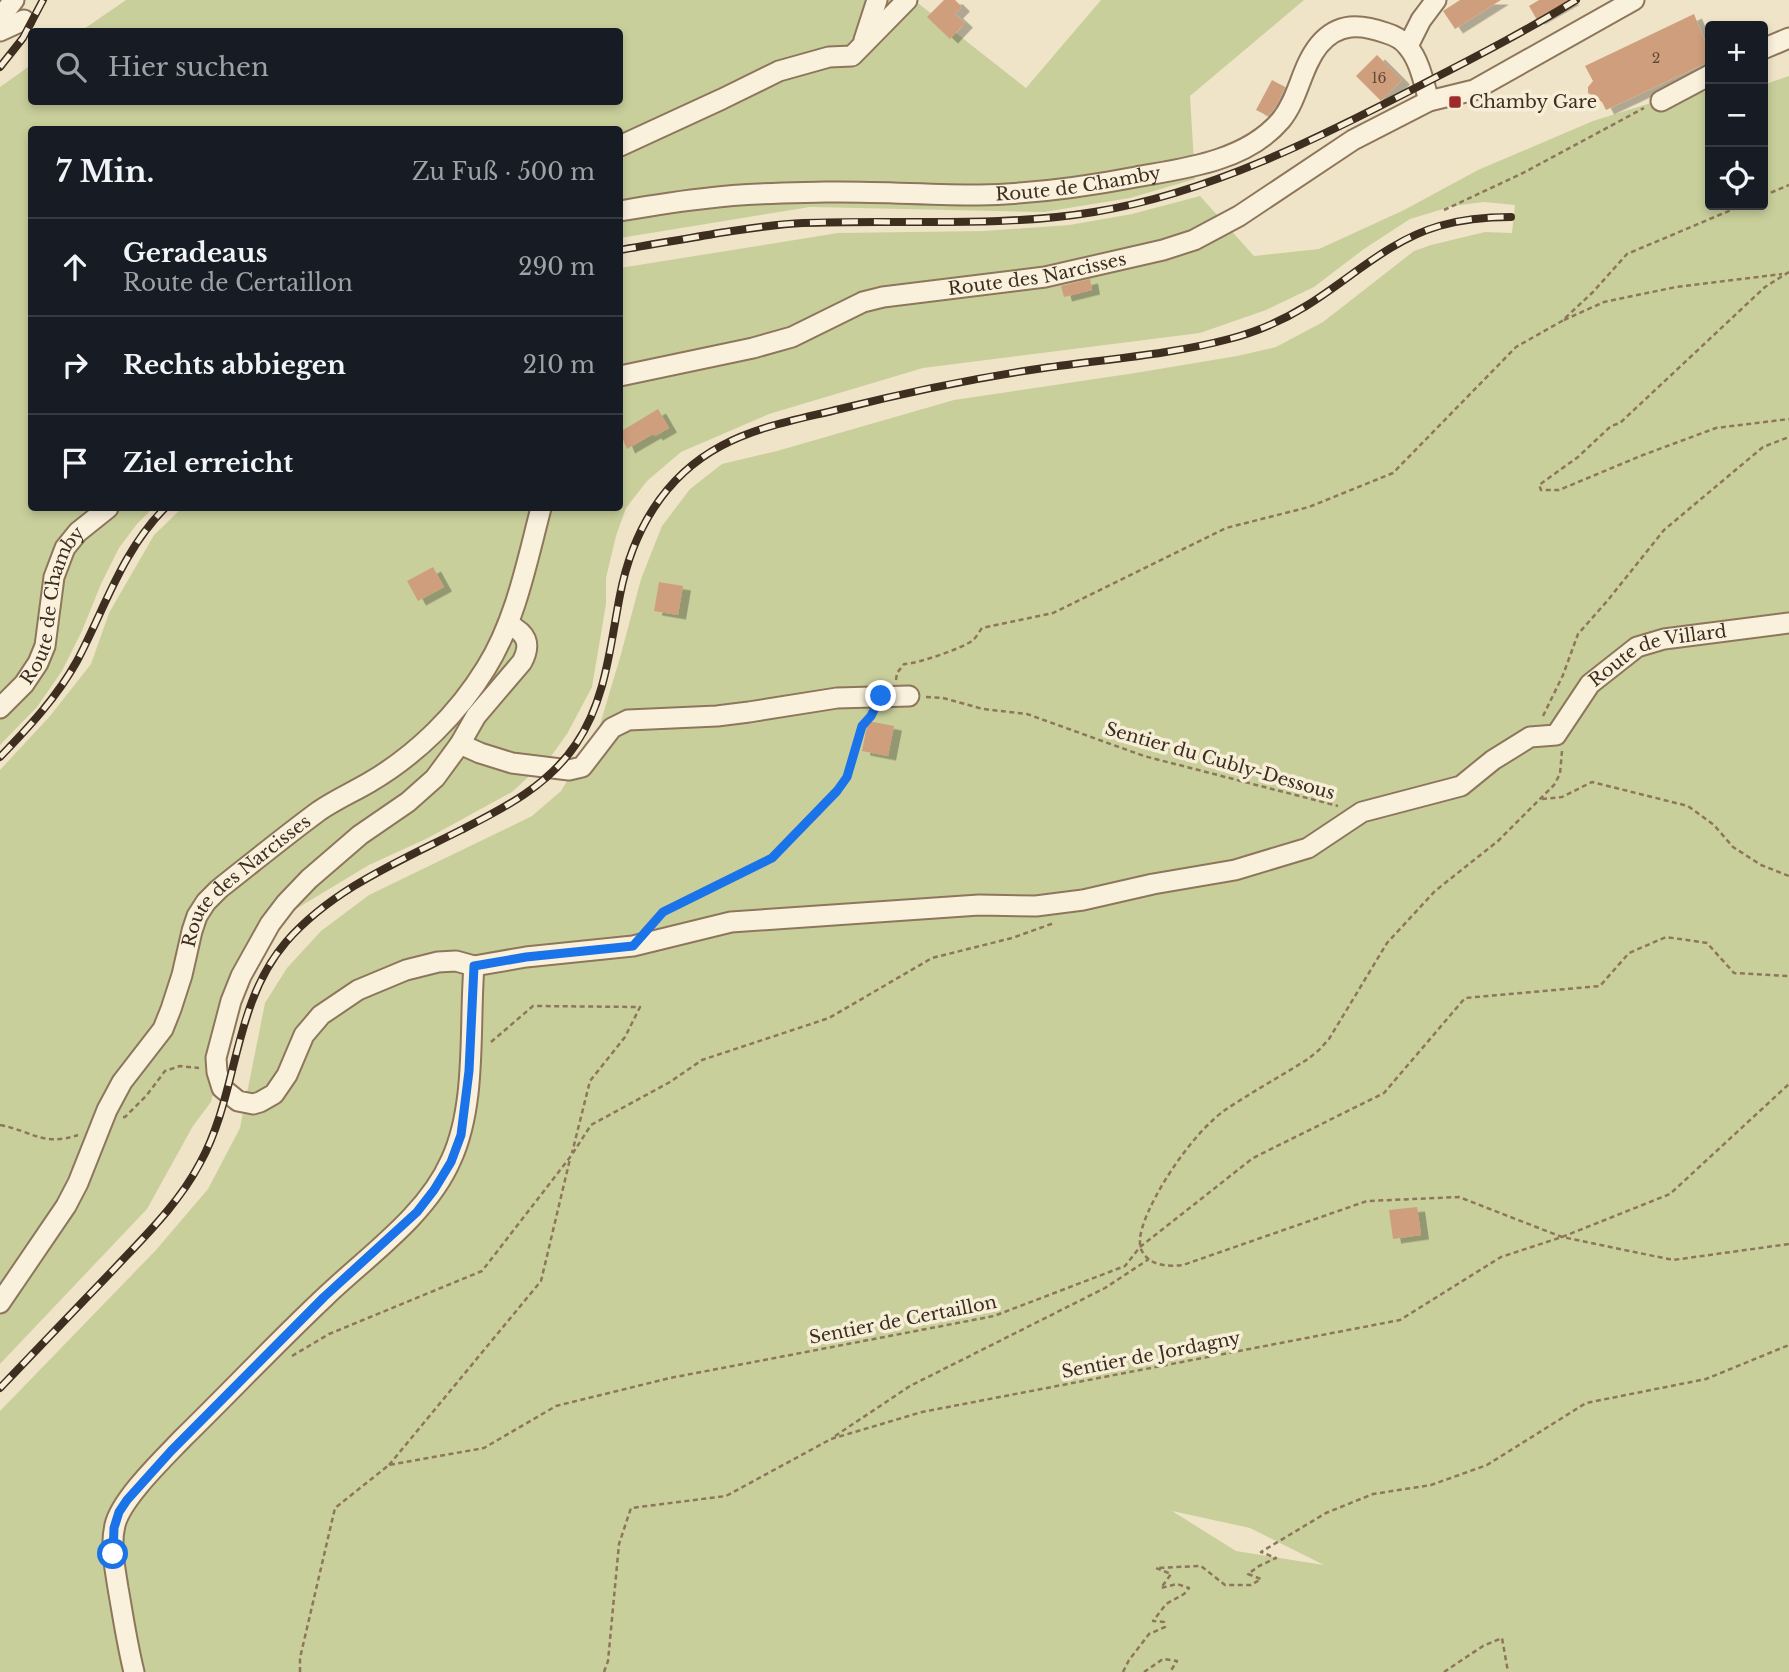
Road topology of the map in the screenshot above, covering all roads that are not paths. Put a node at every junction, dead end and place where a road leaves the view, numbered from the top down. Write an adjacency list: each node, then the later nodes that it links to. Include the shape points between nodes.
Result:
1 (14, 0): 6 (street)
2 (877, 0): 10 (street)
3 (907, 0): 10 (street)
4 (1436, 0): 11 (street)
5 (1633, 0): 14 (street, via 1474,90)
6 (0, 18)
7 (24, 20): 8 (street)
8 (0, 31)
9 (1789, 38): 12 (street)
10 (863, 45): 16 (street, via 852,56 829,57 779,71)
11 (1408, 46): 14 (street); 17 (street, Route de Chamby, via 1368,26 1342,28 1317,46 1290,106 1258,141 1217,160 1155,174 1039,193 765,194)
12 (1768, 47)
13 (1705, 78): 15 (street)
14 (1429, 101): 18 (street, Route des Narcisses, via 1353,139 1239,216 1194,240 1045,277 883,297 792,337)
15 (1661, 101)
16 (623, 145)
17 (623, 211)
18 (623, 375)
19 (104, 511): 24 (street, Route de Chamby, via 65,548 54,577 45,646 24,684)
20 (540, 511): 22 (street, Route des Narcisses)
21 (1789, 623): 26 (street, Route de Villard, via 1664,639 1637,647 1590,684 1556,735 1530,737 1461,786 1362,812 1308,848 1235,870 1083,901 731,922 633,946)
22 (508, 624): 25 (street, via 522,632 525,655 476,716); 27 (street, Route des Narcisses, via 480,677 426,741 371,782 337,799 206,902 192,932 183,975 163,1029 122,1082 66,1206)
23 (894, 696): 25 (street, via 837,698 717,716 628,720 612,728 582,767 569,770 512,762)
24 (0, 708)
25 (460, 744): 26 (street, via 423,790 309,879 270,924 230,1001 216,1058 222,1088 238,1101 260,1102 281,1086 304,1035 344,998 382,979 438,962)
26 (474, 966): 28 (street, via 461,1135 434,1190 417,1212 324,1297 171,1451 119,1512 113,1554)
27 (0, 1303)
28 (134, 1672)

